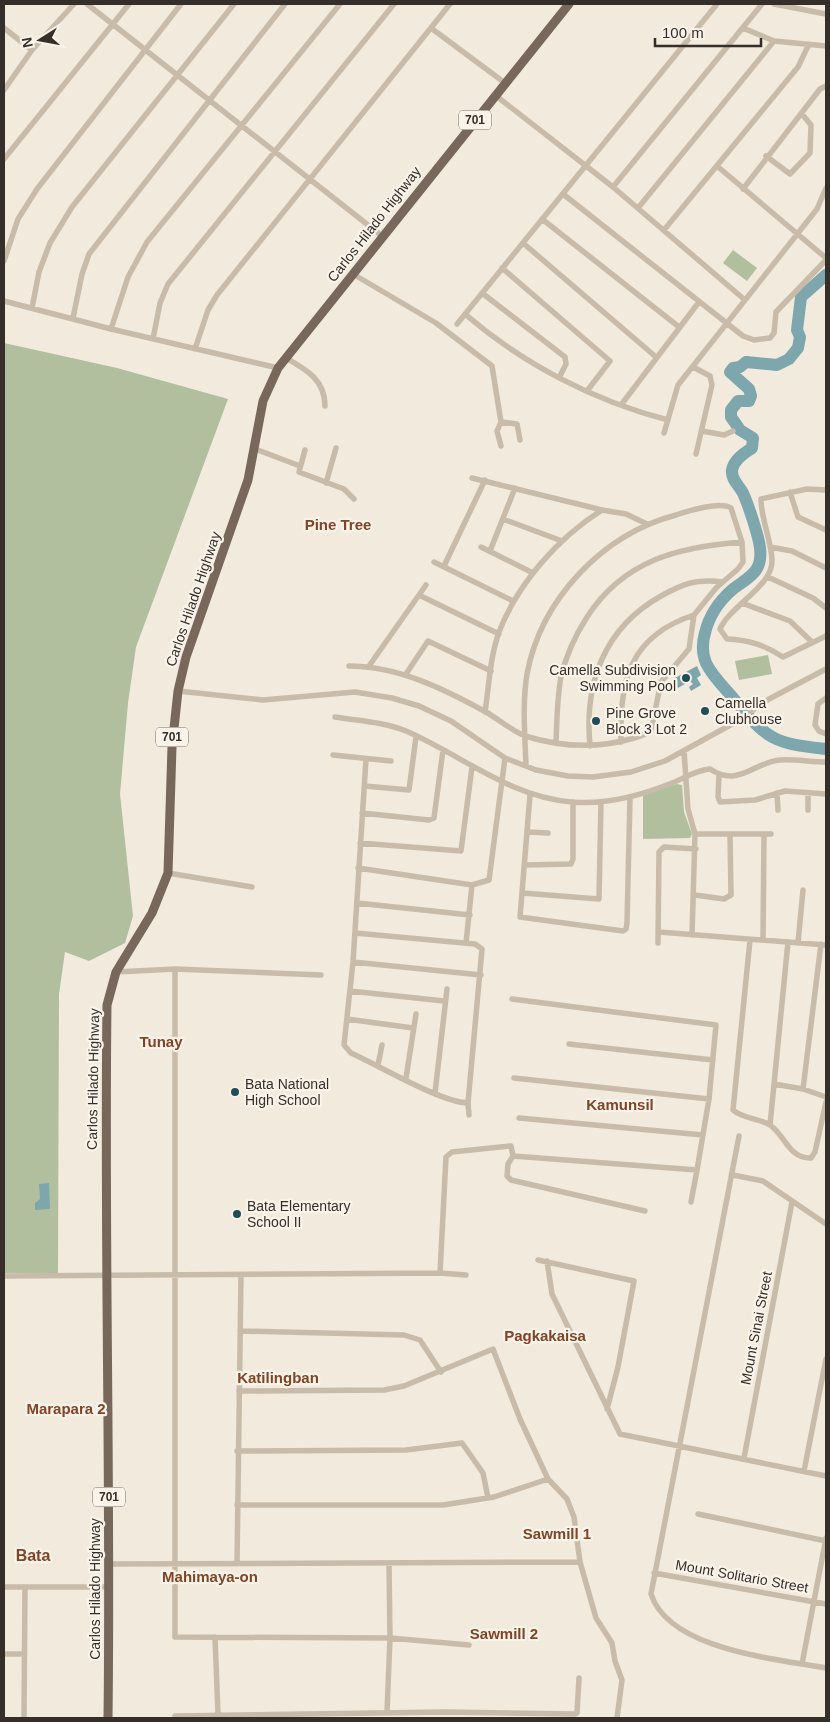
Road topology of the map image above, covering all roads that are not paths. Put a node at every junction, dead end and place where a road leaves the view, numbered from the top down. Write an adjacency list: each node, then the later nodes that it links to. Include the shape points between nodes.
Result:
1 (74, 4): 22 (street)
2 (87, 4): 15 (street)
3 (129, 4): 15 (street)
4 (181, 4): 23 (street)
5 (234, 4): 24 (street)
6 (285, 4): 29 (street)
7 (340, 4): 31 (street)
8 (394, 4): 32 (street)
9 (450, 4): 17 (street)
10 (569, 4): 25 (main road, Carlos Hilado Highway / 701)
11 (717, 4): 35 (street)
12 (762, 4): 18 (street)
13 (774, 4): 14 (street)
14 (826, 14)
15 (114, 25): 23 (street); 34 (street)
16 (4, 28): 22 (street)
17 (431, 28): 25 (street); 37 (street)
18 (743, 28): 19 (street); 38 (street)
19 (774, 41): 20 (street); 42 (street)
20 (808, 46): 21 (street); 36 (street, via 798,66)
21 (826, 46)
22 (32, 50): 27 (street)
23 (145, 50): 24 (street); 49 (street, via 37,189 18,219)
24 (176, 76): 29 (street); 56 (street, via 72,207 50,243 39,272)
25 (505, 83): 28 (main road, Carlos Hilado Highway / 701)
26 (826, 86): 30 (street, via 820,89)
27 (4, 90)
28 (495, 95): 35 (street); 46 (main road, Carlos Hilado Highway / 701)
29 (209, 101): 31 (street); 58 (street, via 89,254)
30 (802, 114): 33 (street); 33 (street, via 811,125 810,153 790,174)
31 (241, 126): 32 (street); 62 (street, via 147,242 128,276)
32 (275, 152): 37 (street); 63 (street, via 168,284 160,303)
33 (766, 156): 40 (street)
34 (4, 158)
35 (585, 164): 38 (street); 41 (street)
36 (717, 166): 40 (street); 44 (street)
37 (310, 179): 46 (street); 64 (street, via 218,294 208,310)
38 (613, 187): 42 (street)
39 (826, 188): 45 (street, via 822,202)
40 (743, 189): 45 (street)
41 (563, 194): 43 (street); 55 (street)
42 (638, 208): 44 (street)
43 (542, 219): 47 (street); 61 (street)
44 (664, 230): 53 (street)
45 (799, 233): 48 (street); 53 (street)
46 (382, 236): 51 (main road, Carlos Hilado Highway / 701)
47 (523, 243): 50 (street); 65 (street)
48 (826, 259): 59 (street, via 776,312 774,333 770,338 754,340)
49 (4, 261)
50 (502, 268): 52 (street); 70 (street, via 610,361)
51 (353, 274): 66 (main road, Carlos Hilado Highway / 701); 74 (street, via 436,323 492,366)
52 (482, 293): 57 (street); 69 (street, via 565,357 566,364)
53 (745, 300): 59 (street)
54 (4, 301): 56 (street)
55 (699, 302): 59 (street); 61 (street)
56 (32, 308): 58 (street)
57 (465, 314): 60 (street); 69 (street, via 493,338)
58 (72, 318): 62 (street)
59 (726, 323): 67 (street)
60 (457, 324)
61 (679, 327): 65 (street)
62 (111, 330): 63 (street)
63 (153, 339): 64 (street)
64 (194, 349): 68 (street)
65 (656, 357): 71 (street)
66 (286, 358): 68 (main road, Carlos Hilado Highway / 701); 72 (street, via 318,380 323,388)
67 (693, 367): 73 (street, via 674,391); 76 (street, via 712,380)
68 (278, 368): 80 (main road, Carlos Hilado Highway / 701, via 263,400)
69 (559, 378): 70 (street)
70 (587, 391): 71 (street)
71 (621, 405): 73 (street)
72 (325, 406)
73 (668, 420): 77 (street)
74 (501, 422): 78 (street, via 517,424); 79 (street, via 497,431)
75 (733, 430): 76 (street, via 724,435)
76 (702, 431): 83 (street)
77 (664, 433)
78 (520, 440)
79 (501, 446)
80 (255, 448): 84 (street); 121 (main road, Carlos Hilado Highway / 701)
81 (336, 448): 87 (street)
82 (305, 450): 84 (street)
83 (696, 454)
84 (300, 466): 87 (street, via 299,472 303,475)
85 (472, 478): 86 (street)
86 (485, 480): 88 (street); 102 (street)
87 (326, 483): 91 (street, via 344,490)
88 (515, 488): 92 (street); 93 (street)
89 (825, 491): 90 (street, via 807,489)
90 (790, 492): 95 (street, via 798,517); 98 (street, via 761,499)
91 (354, 499)
92 (602, 510): 94 (street, via 626,514); 96 (street)
93 (503, 519): 96 (street); 100 (street)
94 (648, 524): 97 (street, via 693,510 728,506 734,512); 126 (street, via 636,529 590,563 555,605 531,657 525,691)
95 (826, 530)
96 (562, 541): 104 (street)
97 (742, 542): 106 (street, via 743,562); 128 (street, via 687,548 655,559 632,570 597,602 570,648 562,674)
98 (770, 546): 103 (street, via 792,551); 105 (street, via 772,561)
99 (481, 547): 100 (street)
100 (490, 551): 104 (street)
101 (434, 562): 102 (street)
102 (444, 566): 109 (street)
103 (826, 568)
104 (534, 574): 109 (street)
105 (768, 577): 110 (street); 111 (street)
106 (723, 582): 112 (street); 130 (street, via 692,581 676,588 645,605 615,634 601,659 592,688 588,718)
107 (426, 585): 108 (street)
108 (421, 596): 113 (street); 117 (street)
109 (513, 601): 113 (street)
110 (742, 603): 115 (street, via 790,622); 115 (street, via 728,615 720,629 727,639 760,644 783,657)
111 (826, 608)
112 (694, 615): 129 (street, via 689,649 661,682 651,730); 129 (street, via 655,634 633,663 624,684 620,708)
113 (499, 634): 119 (street)
114 (826, 636): 115 (street)
115 (812, 642)
116 (349, 666): 117 (street)
117 (369, 666): 120 (street)
118 (826, 669): 132 (street, via 769,699 742,719)
119 (491, 671): 120 (street, via 428,641); 123 (street)
120 (406, 674): 123 (street)
121 (178, 690): 134 (street, via 263,700 355,692 392,698 451,721); 162 (main road, Carlos Hilado Highway / 701, via 172,747)
122 (826, 698): 125 (street, via 818,704 815,725)
123 (485, 712): 126 (street)
124 (335, 717): 127 (street, via 380,724)
125 (826, 734)
126 (524, 735): 128 (street); 138 (street)
127 (416, 737): 131 (street); 143 (street, via 409,790)
128 (556, 742): 130 (street)
129 (621, 742): 130 (street)
130 (590, 746)
131 (443, 750): 139 (street); 153 (street, via 434,818)
132 (684, 752): 138 (street, via 646,768 612,775 568,776); 141 (street)
133 (333, 755): 135 (street)
134 (504, 758): 138 (street); 142 (street)
135 (366, 759): 136 (street); 143 (street)
136 (391, 761)
137 (826, 762): 140 (street, via 780,760 744,774)
138 (526, 766)
139 (472, 767): 142 (street); 158 (street, via 461,851)
140 (719, 775): 141 (street, via 710,768); 144 (street, via 720,802 755,800)
141 (688, 777): 148 (street); 156 (street, via 688,809)
142 (500, 781): 147 (street); 163 (street, via 490,880)
143 (365, 786): 153 (street)
144 (776, 793): 145 (street); 151 (street)
145 (808, 793): 146 (street); 152 (street)
146 (826, 794)
147 (530, 795): 149 (street); 154 (street)
148 (630, 798): 150 (street); 166 (street, via 626,929 522,919 519,911)
149 (573, 802): 150 (street); 160 (street, via 571,864)
150 (601, 802): 166 (street, via 599,899)
151 (778, 810)
152 (808, 810)
153 (362, 813): 158 (street)
154 (528, 832): 155 (street); 160 (street)
155 (548, 833)
156 (696, 834): 157 (street); 159 (street)
157 (730, 834): 167 (street, via 731,895 724,899); 174 (street, via 768,835)
158 (360, 843): 161 (street)
159 (696, 849): 167 (street); 170 (street, via 660,848)
160 (524, 866): 166 (street)
161 (358, 868): 163 (street); 168 (street)
162 (168, 873): 164 (street); 182 (main road, Carlos Hilado Highway / 701, via 152,913)
163 (472, 885): 169 (street)
164 (252, 887)
165 (803, 890): 178 (street)
166 (522, 893)
167 (695, 895): 172 (street)
168 (357, 903): 169 (street); 171 (street)
169 (470, 915): 176 (street)
170 (659, 932): 172 (street); 177 (street)
171 (355, 933): 176 (street); 180 (street)
172 (692, 935): 173 (street)
173 (750, 940): 174 (street); 207 (street, via 733,1107 735,1112)
174 (763, 940): 175 (street)
175 (788, 942): 178 (street); 198 (street)
176 (466, 943): 184 (street, via 479,944 482,949)
177 (658, 943)
178 (798, 943): 179 (street)
179 (824, 944): 199 (street)
180 (353, 962): 184 (street); 186 (street)
181 (175, 970): 182 (street); 183 (street); 223 (street)
182 (116, 972): 224 (main road, Carlos Hilado Highway / 701, via 107,1005)
183 (321, 975)
184 (481, 975): 204 (street)
185 (447, 989): 188 (street)
186 (350, 991): 188 (street); 190 (street)
187 (512, 999): 194 (street, via 713,1023 717,1028)
188 (444, 1001): 200 (street)
189 (416, 1014): 191 (street)
190 (347, 1019): 191 (street); 195 (street, via 345,1048)
191 (413, 1028): 196 (street)
192 (382, 1044): 195 (street)
193 (569, 1044): 194 (street)
194 (713, 1060): 202 (street)
195 (378, 1065): 196 (street)
196 (406, 1078): 200 (street)
197 (514, 1078): 202 (street)
198 (774, 1084): 199 (street); 207 (street)
199 (804, 1089): 201 (street)
200 (435, 1093): 204 (street)
201 (826, 1097)
202 (709, 1099): 208 (street)
203 (826, 1102): 207 (street, via 811,1158 804,1159 795,1154)
204 (468, 1103): 205 (street)
205 (469, 1115)
206 (519, 1118): 208 (street)
207 (770, 1125)
208 (702, 1135): 211 (street)
209 (739, 1136): 212 (street)
210 (513, 1156): 211 (street); 215 (street, via 507,1170 511,1180); 219 (street, via 511,1146 447,1154)
211 (698, 1170): 213 (street)
212 (733, 1175): 214 (street, via 764,1181); 230 (street)
213 (691, 1202)
214 (792, 1202): 216 (street); 232 (street, Mount Sinai Street)
215 (645, 1211)
216 (826, 1224)
217 (538, 1260): 218 (street)
218 (547, 1261): 229 (street, via 552,1294); 229 (street, via 634,1281)
219 (440, 1273): 220 (street); 221 (street)
220 (241, 1275): 223 (street); 225 (street)
221 (466, 1275)
222 (4, 1276): 224 (street)
223 (175, 1276): 224 (street); 243 (street)
224 (106, 1277): 242 (main road, Carlos Hilado Highway / 701)
225 (240, 1331): 227 (street, via 404,1335 420,1340); 228 (street)
226 (826, 1358): 233 (street)
227 (441, 1372): 228 (street, via 384,1390); 235 (street, via 494,1349 520,1419)
228 (238, 1391): 231 (street)
229 (607, 1409): 230 (street, via 623,1436)
230 (681, 1446): 232 (street); 245 (street)
231 (237, 1451): 236 (street, via 406,1450 462,1443 482,1473); 237 (street)
232 (744, 1458): 233 (street)
233 (804, 1471): 234 (street)
234 (826, 1476)
235 (548, 1479): 236 (street); 240 (street, via 567,1499 574,1517)
236 (488, 1498): 237 (street, via 443,1505)
237 (236, 1505): 244 (street)
238 (698, 1514): 239 (street)
239 (826, 1540): 249 (street)
240 (580, 1562): 241 (street); 264 (street, via 596,1618 612,1643 614,1661 622,1680)
241 (389, 1563): 244 (street); 252 (street)
242 (110, 1564): 243 (street); 248 (main road, Carlos Hilado Highway / 701)
243 (174, 1564): 244 (street); 251 (street, via 176,1637)
244 (237, 1564)
245 (654, 1573): 249 (street, Mount Solitario Street); 256 (street, via 651,1586 654,1602 692,1637 716,1647)
246 (4, 1587): 247 (street)
247 (25, 1587): 248 (street); 255 (street)
248 (110, 1587): 262 (main road, Carlos Hilado Highway / 701)
249 (814, 1602): 250 (street, Mount Solitario Street); 256 (street)
250 (826, 1604)
251 (215, 1637): 252 (street); 260 (street)
252 (390, 1638): 253 (street); 259 (street)
253 (469, 1645)
254 (4, 1654): 255 (street)
255 (24, 1654): 261 (street)
256 (802, 1664): 257 (street)
257 (826, 1668)
258 (578, 1678): 259 (street, via 575,1714)
259 (387, 1712): 260 (street)
260 (218, 1714): 263 (street)
261 (24, 1718)
262 (108, 1718)
263 (174, 1718)
264 (617, 1718)

